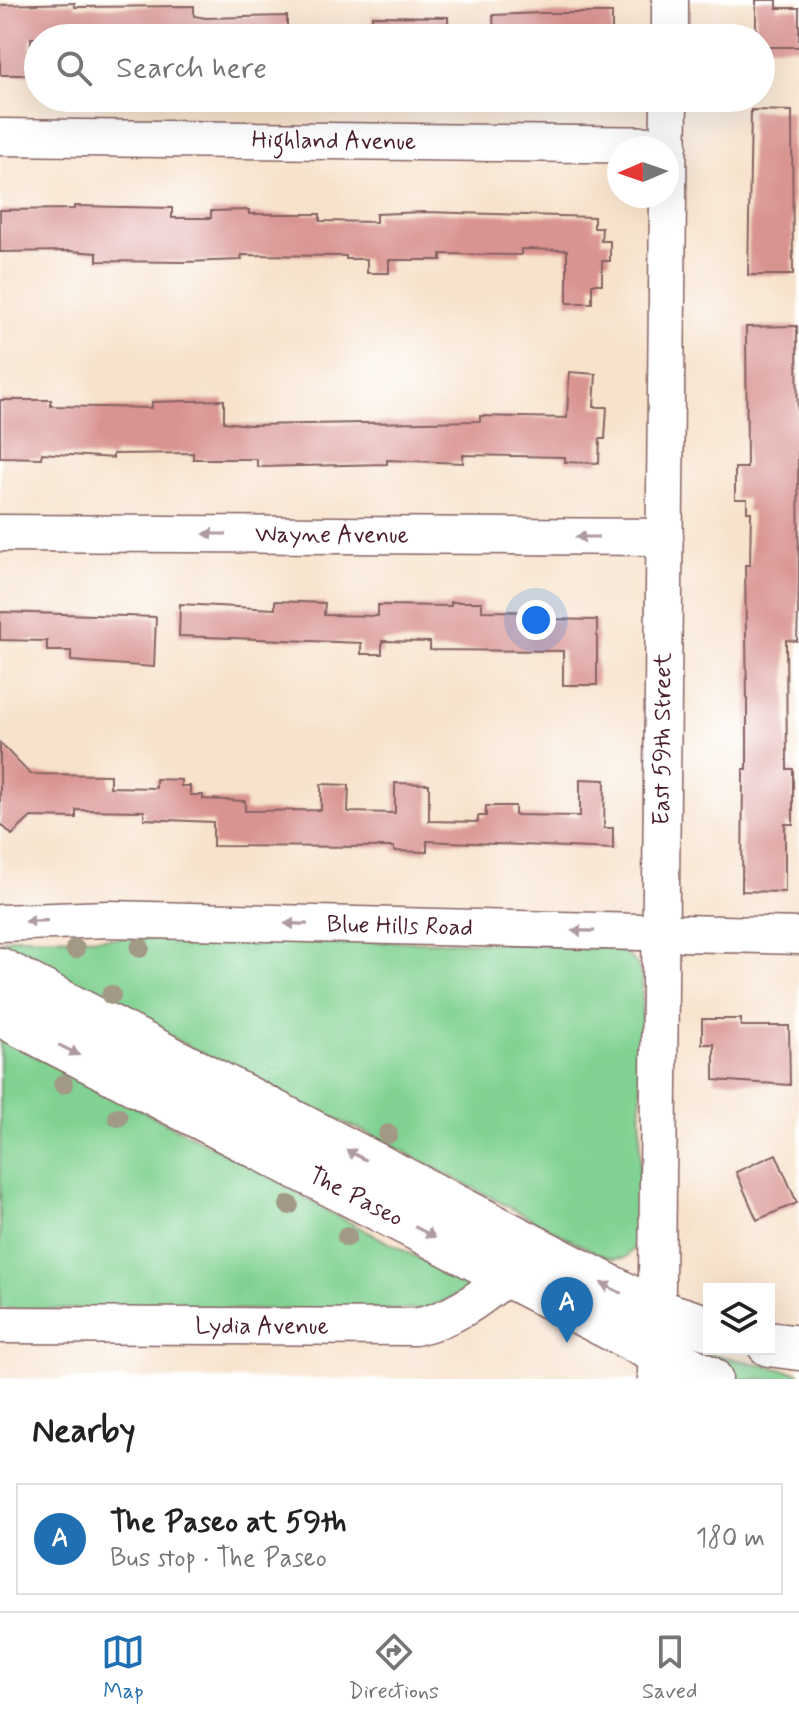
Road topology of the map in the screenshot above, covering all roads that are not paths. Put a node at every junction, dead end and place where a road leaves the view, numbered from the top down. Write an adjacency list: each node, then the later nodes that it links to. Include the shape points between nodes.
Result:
1 (670, 0): 2 (street)
2 (670, 24)
3 (669, 112): 4 (street, East 59th Street)
4 (669, 136)
5 (0, 137): 6 (street, Highland Avenue)
6 (607, 144)
7 (668, 208): 9 (street, East 59th Street)
8 (0, 533): 9 (street, Wayne Avenue, one-way to 8)
9 (665, 537): 11 (street, East 59th Street)
10 (0, 923): 11 (street, Blue Hills Road, one-way to 10, via 108,919)
11 (661, 933): 12 (street, Blue Hills Road); 19 (street, East 59th Street)
12 (799, 936)
13 (0, 970): 19 (main road, The Paseo, one-way to 13)
14 (0, 1014): 15 (main road, The Paseo, one-way to 15)
15 (509, 1275): 16 (street, Lydia Avenue, via 464,1310 415,1327); 19 (main road, The Paseo)
16 (0, 1325)
17 (703, 1330): 19 (main road, The Paseo)
18 (775, 1345): 20 (main road)
19 (657, 1346): 21 (main road, The Paseo)
20 (799, 1348)
21 (710, 1379)

